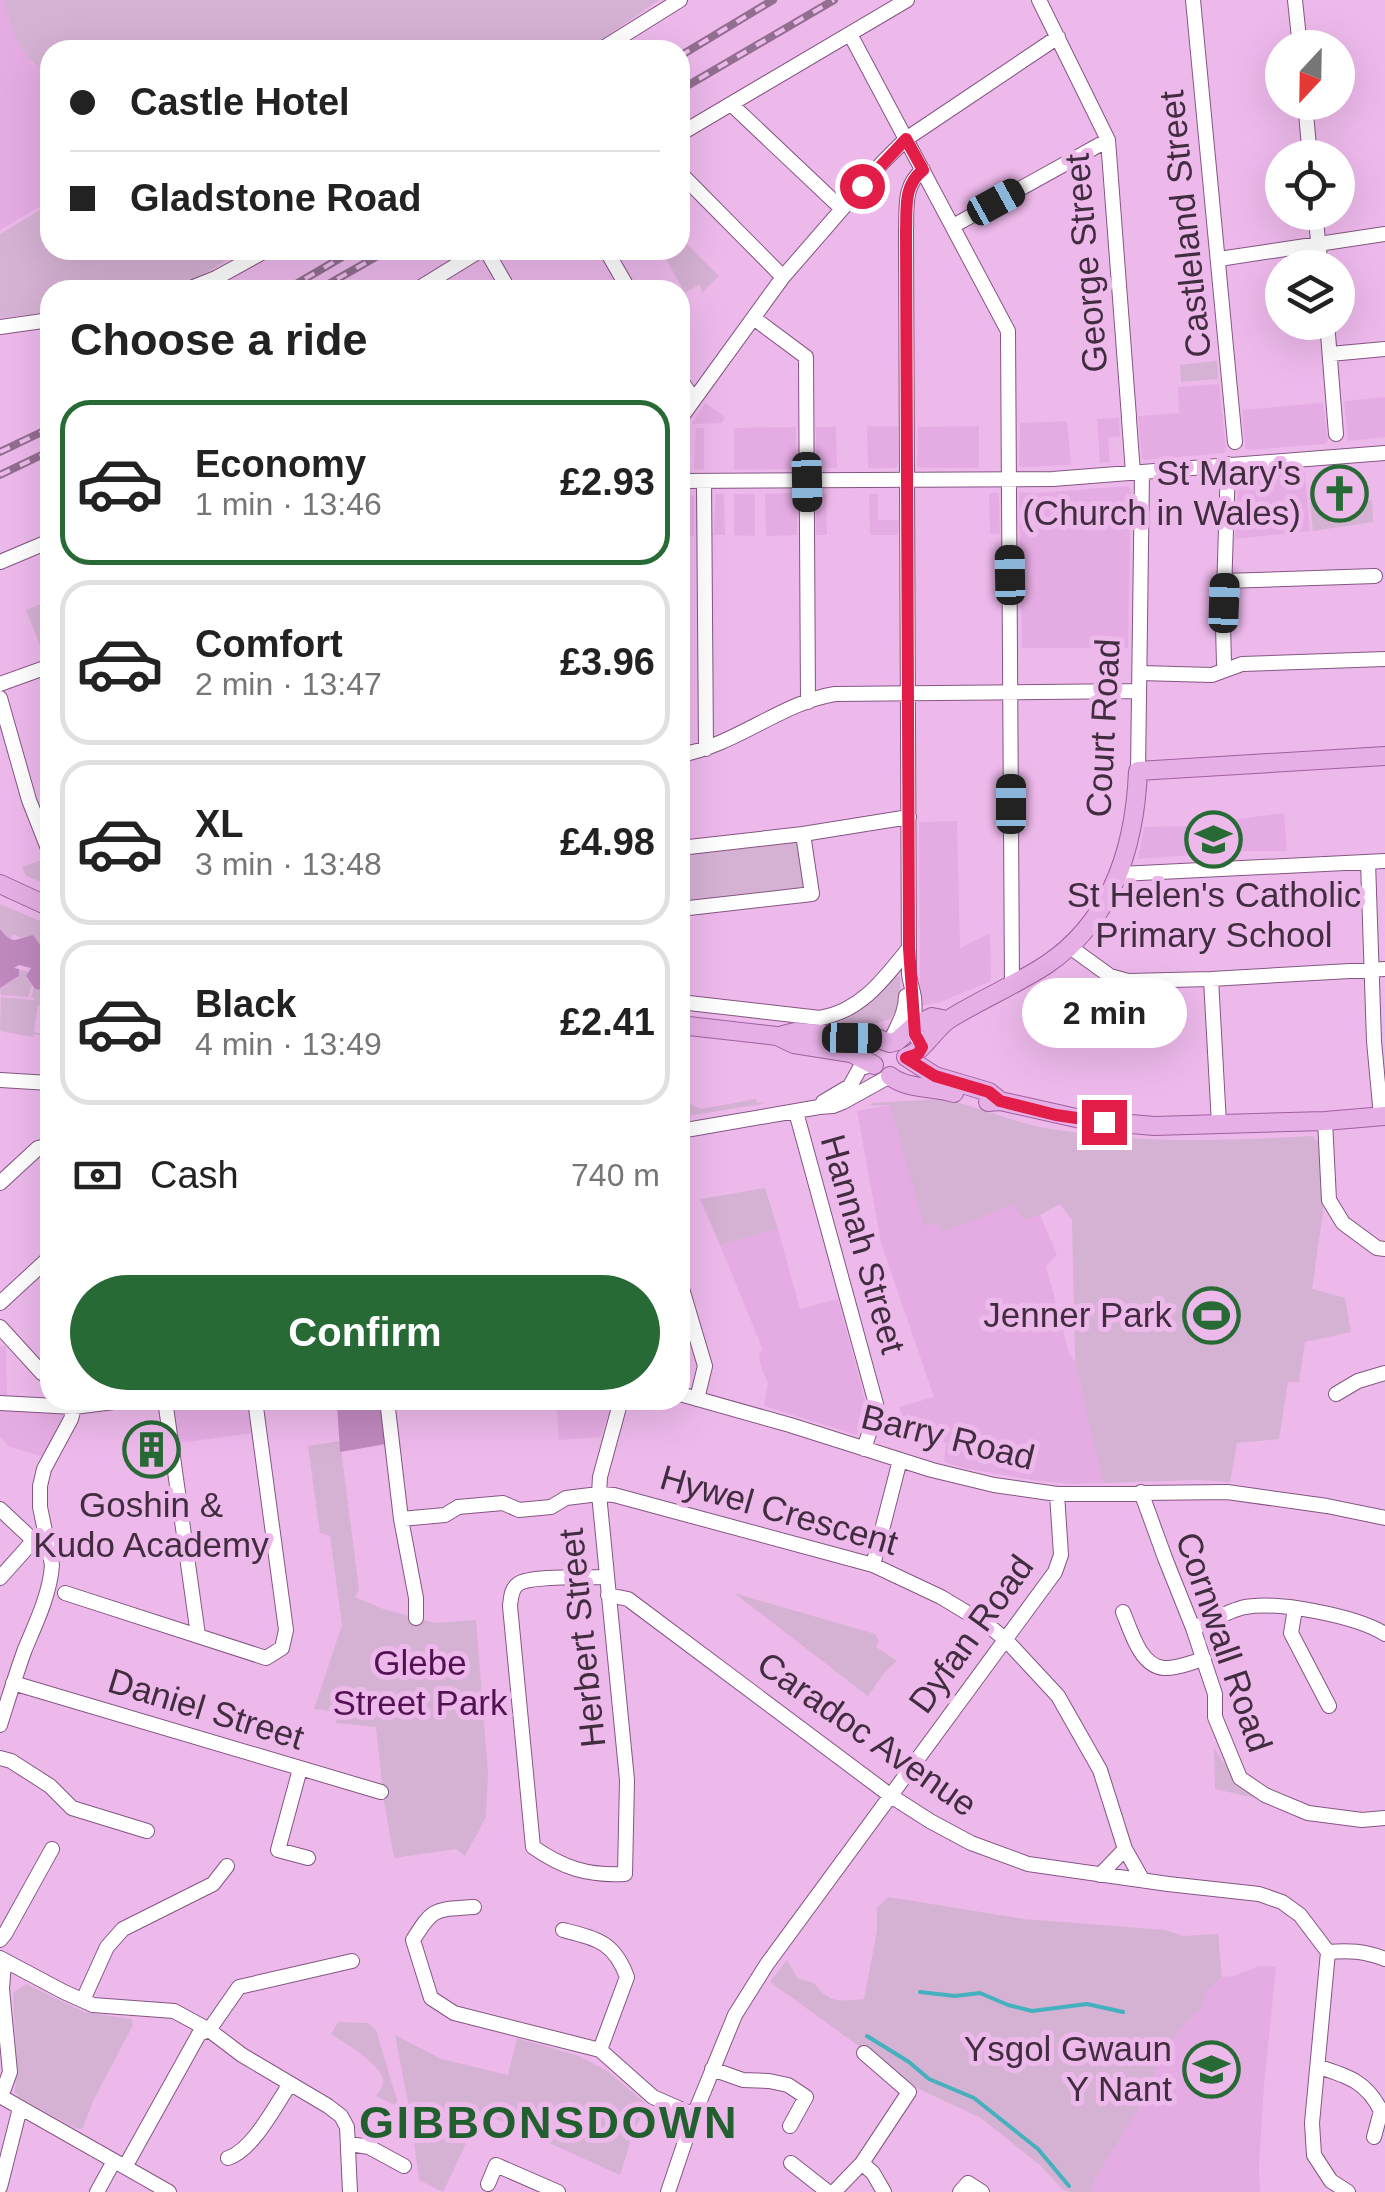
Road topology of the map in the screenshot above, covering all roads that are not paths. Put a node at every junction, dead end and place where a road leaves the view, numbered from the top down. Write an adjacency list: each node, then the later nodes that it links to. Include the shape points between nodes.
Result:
1 (680, 0): 9 (street)
2 (907, 0): 7 (street)
3 (1039, 0): 8 (street, George Street)
4 (1193, 0): 22 (street, Castleland Street)
5 (1295, 0): 6 (street)
6 (1298, 30)
7 (850, 34): 10 (street); 12 (street)
8 (1058, 38): 12 (street); 13 (street, George Street)
9 (616, 40)
10 (732, 104): 11 (street); 16 (street)
11 (690, 128)
12 (906, 139): 14 (street); 16 (street)
13 (1108, 140): 17 (street); 41 (street, George Street)
14 (923, 170): 17 (street); 43 (street, via 907,193)
15 (690, 183): 25 (street)
16 (842, 209): 25 (street)
17 (953, 226): 42 (street, via 1008,331)
18 (1317, 230): 20 (street)
19 (1385, 234): 20 (street)
20 (1318, 244): 21 (street); 22 (street)
21 (1318, 250)
22 (1219, 259): 38 (street, Castleland Street)
23 (249, 260): 26 (street)
24 (467, 260): 27 (street)
25 (783, 278): 28 (street)
26 (211, 280)
27 (433, 280)
28 (755, 319): 35 (street); 46 (street, via 806,357)
29 (40, 321): 30 (street)
30 (2, 325)
31 (1328, 340): 33 (street)
32 (1385, 349): 33 (street)
33 (1330, 354): 37 (street)
34 (690, 394): 35 (street)
35 (694, 400): 36 (street)
36 (690, 406)
37 (1336, 434)
38 (1235, 442)
39 (1385, 453): 40 (street)
40 (1228, 464): 41 (street); 50 (street)
41 (1137, 473): 42 (street); 54 (street, Court Road)
42 (1009, 479): 43 (street); 57 (street)
43 (908, 480): 46 (street); 58 (street)
44 (690, 481): 45 (street)
45 (704, 481): 46 (street); 61 (street)
46 (807, 482): 60 (street)
47 (40, 545): 48 (street)
48 (0, 562)
49 (1375, 576): 50 (street)
50 (1224, 581): 52 (street)
51 (1385, 659): 52 (street)
52 (1226, 669): 54 (street, via 1212,675)
53 (40, 670): 55 (street)
54 (1140, 673): 56 (street, Court Road)
55 (0, 684)
56 (1139, 691): 57 (street); 64 (street, Court Road)
57 (1011, 692): 58 (street); 79 (street)
58 (908, 693): 60 (street, via 836,694); 65 (street)
59 (0, 698): 66 (street)
60 (808, 702): 61 (street)
61 (706, 749): 62 (street)
62 (690, 753)
63 (1385, 756): 64 (main road)
64 (1138, 770): 71 (main road, Court Road)
65 (909, 817): 67 (street); 76 (street)
66 (40, 828)
67 (802, 834): 68 (street); 74 (street, via 812,894)
68 (690, 847)
69 (1385, 861): 70 (street)
70 (1368, 862): 71 (street); 77 (street)
71 (1120, 874): 75 (main road, Court Road)
72 (0, 884): 73 (main road)
73 (40, 902)
74 (690, 908)
75 (1070, 947): 78 (street, via 1110,976 1128,980); 79 (main road, Court Road)
76 (909, 948): 80 (street); 81 (street, via 867,996 820,1018)
77 (1379, 969): 78 (street); 95 (street, via 1374,1041)
78 (1211, 978): 97 (street)
79 (1012, 985): 82 (main road, Court Road)
80 (910, 986): 84 (street); 86 (street)
81 (690, 1003)
82 (947, 1020): 84 (main road, Court Road, via 932,1017); 87 (main road, Court Road)
83 (690, 1026): 85 (main road)
84 (914, 1026): 86 (main road, Court Road); 87 (street)
85 (778, 1036): 86 (main road, via 795,1032); 88 (main road)
86 (890, 1044): 87 (main road); 88 (main road, Court Road, via 877,1050)
87 (914, 1052): 89 (main road, Court Road, via 902,1072); 92 (main road, via 935,1076)
88 (874, 1065): 89 (main road); 93 (street, Court Road, via 860,1068 850,1086)
89 (890, 1076): 92 (main road, via 900,1085); 93 (street, Court Road, via 833,1106)
90 (0, 1080): 91 (street)
91 (40, 1082)
92 (1000, 1101): 97 (main road, via 1104,1122)
93 (819, 1106): 94 (street, Court Road)
94 (796, 1112): 98 (street, Court Road); 118 (street, Hannah Street, via 876,1404)
95 (1383, 1116): 96 (main road)
96 (1324, 1121): 97 (main road); 101 (street, via 1329,1200 1343,1223)
97 (1218, 1124)
98 (690, 1129)
99 (40, 1147): 100 (street)
100 (0, 1183)
101 (1385, 1249)
102 (40, 1266): 103 (street)
103 (0, 1304)
104 (690, 1316): 110 (street, via 705,1366)
105 (0, 1327): 106 (street)
106 (40, 1371)
107 (1385, 1373): 108 (street)
108 (1336, 1394)
109 (690, 1397): 110 (street, Barry Road)
110 (697, 1399): 118 (street, Barry Road)
111 (0, 1403): 112 (street)
112 (40, 1403)
113 (72, 1410): 127 (street, via 40,1486)
114 (167, 1410): 138 (street)
115 (256, 1410): 138 (street, via 286,1630 282,1648 266,1658)
116 (388, 1410): 125 (street)
117 (618, 1410): 121 (street, Herbert Street)
118 (864, 1449): 119 (street, Barry Road)
119 (900, 1460): 122 (street, Barry Road); 128 (street)
120 (1141, 1492): 122 (street, Barry Road); 124 (street, Barry Road, via 1227,1492); 136 (street, Cornwall Road)
121 (598, 1494): 125 (street, via 552,1507 519,1510 504,1503); 128 (street, Hywel Crescent); 129 (street, Herbert Street)
122 (1058, 1494): 139 (street, Dyfan Road, via 1060,1564)
123 (0, 1508): 126 (street)
124 (1385, 1518)
125 (402, 1519): 135 (street)
126 (34, 1540): 127 (street); 130 (street)
127 (49, 1556): 141 (street, via 44,1600)
128 (872, 1565): 139 (street, Hywel Crescent, via 941,1597)
129 (606, 1577): 132 (street, Herbert Street); 132 (street, Herbert Street, via 519,1583 510,1606 533,1847 558,1864 604,1875 624,1874 627,1780)
130 (0, 1578)
131 (65, 1593): 138 (street)
132 (608, 1595): 147 (street, Caradoc Avenue, via 628,1600)
133 (1295, 1609): 136 (street, via 1242,1608); 137 (street); 142 (street, via 1292,1633)
134 (1123, 1612): 140 (street, via 1146,1658 1160,1668)
135 (416, 1618)
136 (1193, 1628): 140 (street, Cornwall Road)
137 (1385, 1634)
138 (198, 1636)
139 (1006, 1640): 147 (street, Dyfan Road); 150 (street, Hywel Crescent, via 1058,1696 1100,1770)
140 (1204, 1659): 148 (street, Cornwall Road, via 1215,1716 1240,1778 1308,1813)
141 (13, 1683): 143 (street); 145 (street, Daniel Street)
142 (1329, 1706)
143 (0, 1725)
144 (0, 1758): 149 (street, via 50,1786 72,1808)
145 (300, 1769): 146 (street, Daniel Street); 152 (street, via 278,1850)
146 (381, 1792)
147 (891, 1796): 154 (street, Caradoc Avenue, via 971,1843 1028,1864); 168 (street, Dyfan Road, via 767,1964 734,2015)
148 (1385, 1818)
149 (147, 1831)
150 (1124, 1848): 154 (street); 155 (street, Hywel Crescent)
151 (52, 1849): 158 (street)
152 (308, 1858)
153 (227, 1866): 163 (street, via 213,1884 123,1929 107,1947)
154 (1100, 1875): 155 (street, Caradoc Avenue)
155 (1142, 1879): 159 (street, Caradoc Avenue, via 1282,1902)
156 (474, 1907): 165 (street, via 437,1910 414,1940 432,1998 454,2013)
157 (564, 1930): 165 (street, via 600,1940 620,1957 627,1977)
158 (0, 1940)
159 (1328, 1952): 160 (street, via 1363,1951); 167 (street)
160 (1385, 1959)
161 (2, 1960): 163 (street); 170 (street, via 10,2072)
162 (352, 1961): 164 (street, via 240,1988)
163 (83, 2000): 164 (street, via 174,2012)
164 (209, 2030): 169 (street); 178 (street, via 199,2034)
165 (600, 2050): 172 (street, via 652,2097)
166 (864, 2053): 179 (street, via 909,2092)
167 (1319, 2067): 174 (street, via 1352,2078 1374,2096 1381,2110); 192 (street, via 1314,2156)
168 (712, 2069): 172 (street, Dyfan Road); 173 (street, via 788,2085 806,2096)
169 (290, 2084): 175 (street, via 342,2116); 176 (street, via 252,2139)
170 (0, 2096): 171 (street)
171 (20, 2108): 178 (street); 182 (street)
172 (694, 2115): 187 (street, Dyfan Road)
173 (790, 2126)
174 (1374, 2137)
175 (350, 2144): 180 (street); 185 (street)
176 (228, 2158)
177 (791, 2163): 188 (street)
178 (120, 2164): 183 (street); 184 (street)
179 (862, 2164): 188 (street); 189 (street)
180 (404, 2166)
181 (488, 2184): 186 (street, via 496,2165)
182 (0, 2186)
183 (97, 2192)
184 (169, 2192)
185 (350, 2192)
186 (558, 2192)
187 (668, 2192)
188 (831, 2192)
189 (884, 2192)
190 (960, 2192): 191 (street, via 968,2183)
191 (982, 2192)
192 (1348, 2192)

